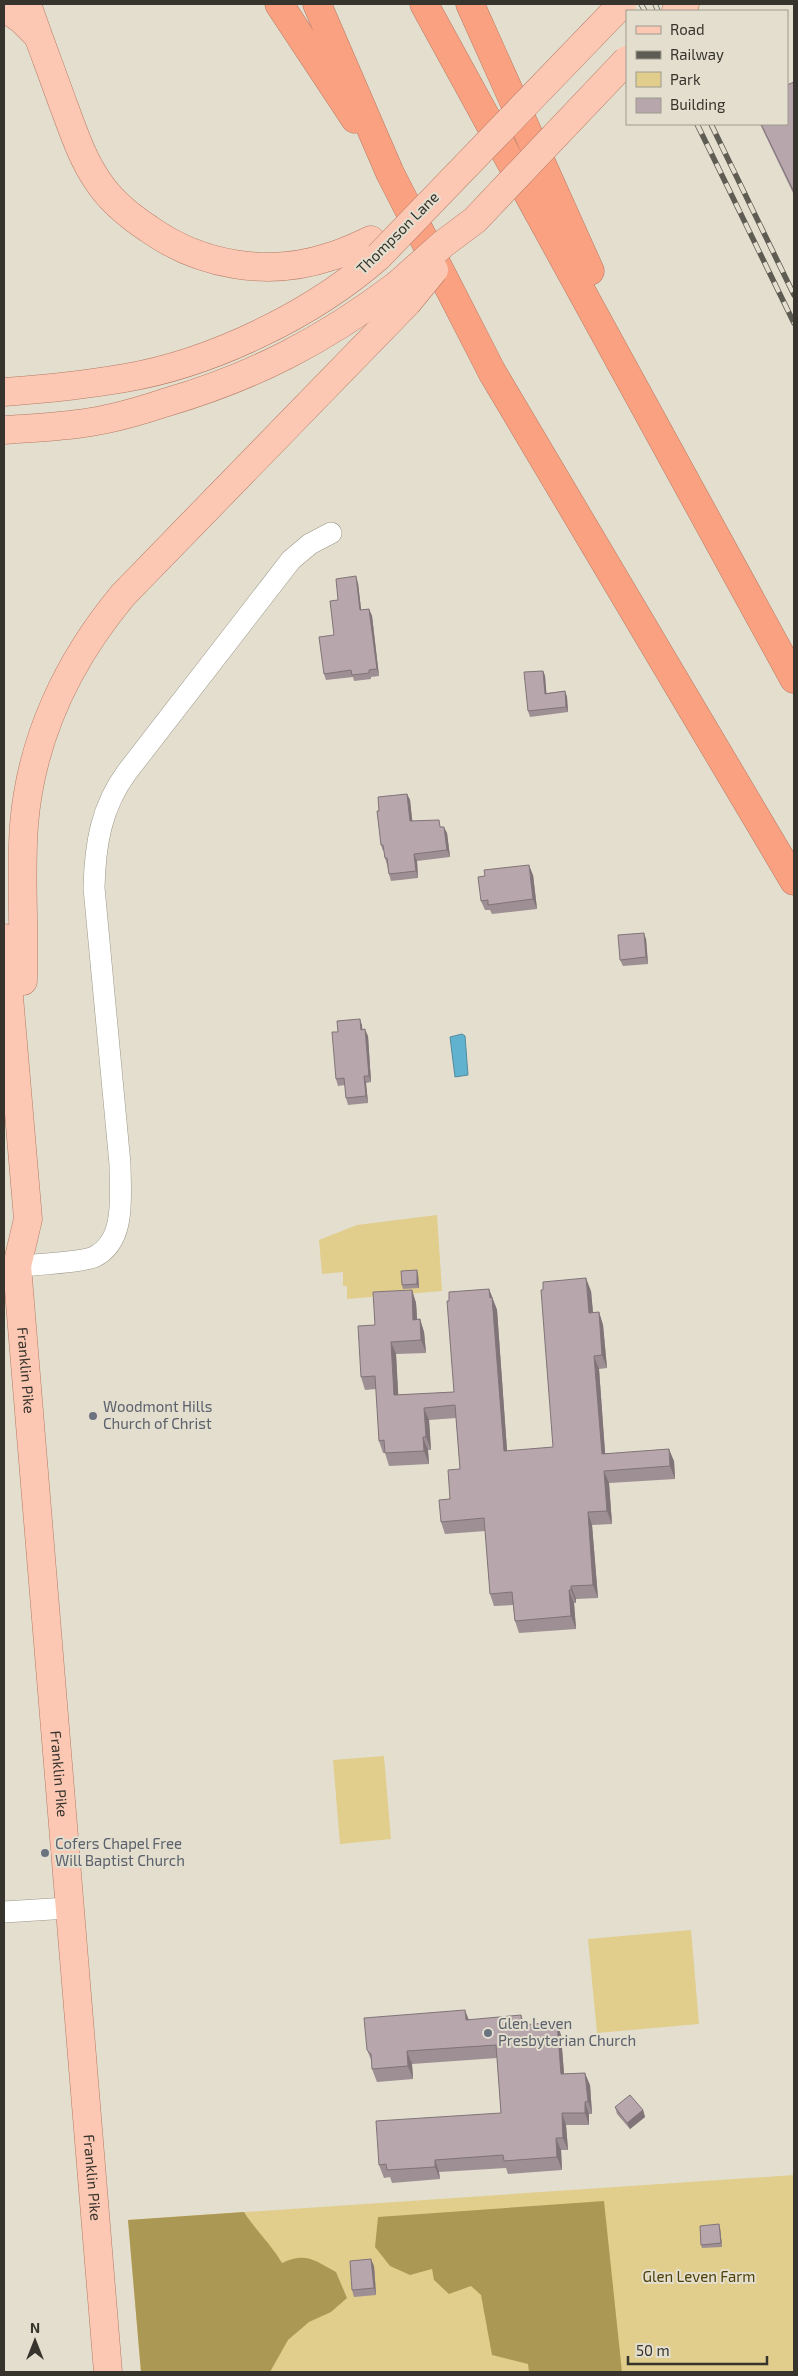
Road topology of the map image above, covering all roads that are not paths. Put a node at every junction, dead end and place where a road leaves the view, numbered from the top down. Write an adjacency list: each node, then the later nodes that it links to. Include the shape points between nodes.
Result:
1 (27, 4): 8 (main road)
2 (279, 4): 10 (highway)
3 (317, 4): 10 (highway)
4 (424, 4): 15 (highway)
5 (470, 4): 15 (highway)
6 (622, 4): 11 (main road, Thompson Lane, bridge, via 422,209)
7 (4, 7): 8 (main road)
8 (38, 37): 11 (main road, via 81,153 97,181 116,203 154,233 208,258 242,266 295,265)
9 (626, 61): 12 (main road, bridge)
10 (390, 173): 18 (highway, via 492,372)
11 (375, 248): 13 (main road, Thompson Lane, via 335,291 248,339 126,378)
12 (402, 294): 14 (main road, via 366,309 310,344 249,374 186,397 120,416 62,426); 20 (main road, via 123,595 91,636 65,681 36,761 24,824 24,953)
13 (4, 392)
14 (4, 430)
15 (671, 453): 17 (highway)
16 (331, 533): 22 (street, via 310,544 291,560 127,772 106,807 96,843 94,888 120,1164 117,1229 109,1243 93,1257)
17 (794, 679)
18 (794, 881)
19 (4, 938): 20 (main road, Franklin Pike)
20 (17, 1092): 22 (main road, Franklin Pike, via 28,1219)
21 (4, 1236): 22 (main road, Franklin Pike)
22 (17, 1266): 23 (main road, Franklin Pike)
23 (68, 1908): 24 (street); 25 (main road, Franklin Pike)
24 (4, 1912)
25 (108, 2372)

